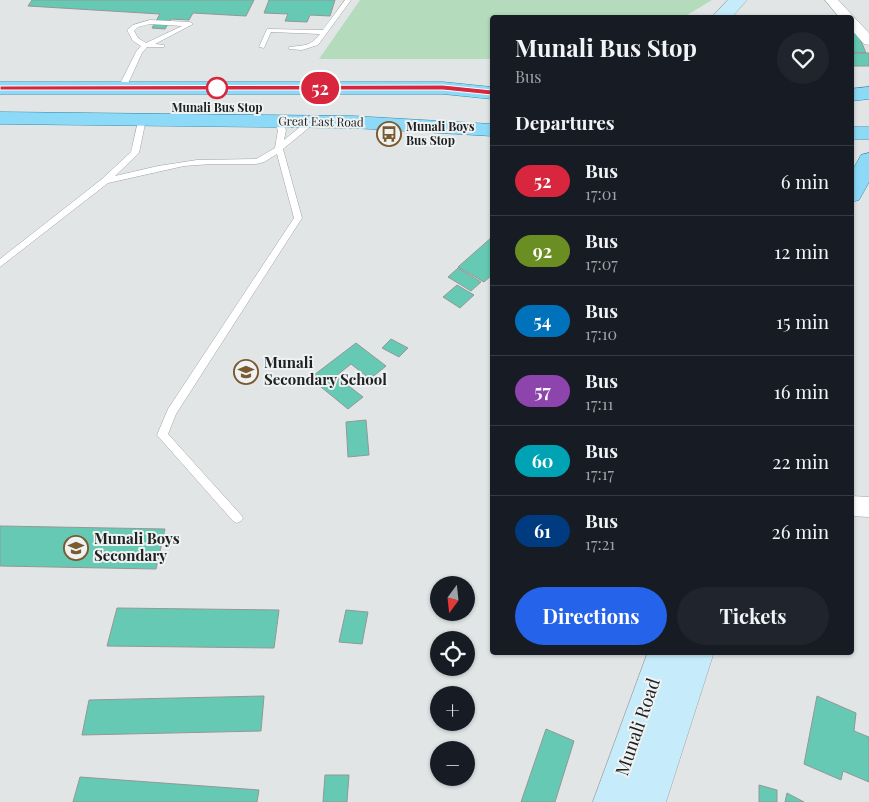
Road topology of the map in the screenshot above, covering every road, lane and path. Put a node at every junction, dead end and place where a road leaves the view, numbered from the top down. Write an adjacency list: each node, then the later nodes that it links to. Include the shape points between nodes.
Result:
1 (348, 0): 9 (lane)
2 (738, 0): 4 (main road)
3 (831, 0): 5 (street)
4 (723, 15)
5 (845, 15)
6 (172, 24): 8 (lane); 8 (lane, via 190,24); 10 (lane, via 136,24 130,30)
7 (854, 24): 12 (street)
8 (175, 31): 11 (lane)
9 (325, 32): 15 (lane, via 269,30); 16 (lane, via 316,44)
10 (132, 36): 11 (lane); 13 (lane)
11 (162, 37): 13 (lane)
12 (869, 41)
13 (145, 46): 14 (lane); 19 (lane)
14 (162, 46)
15 (262, 47)
16 (291, 48)
17 (490, 86): 20 (main road)
18 (0, 88): 19 (main road)
19 (122, 88): 20 (main road)
20 (443, 88): 21 (main road)
21 (490, 92)
22 (869, 93): 23 (main road)
23 (854, 95)
24 (0, 98): 25 (main road, Great East Road, via 252,97)
25 (490, 105)
26 (0, 109): 29 (main road, Great East Road, via 338,109)
27 (869, 109): 28 (main road)
28 (854, 110)
29 (490, 114)
30 (869, 117): 32 (main road)
31 (0, 118): 33 (main road, Great East Road)
32 (854, 118)
33 (142, 119): 34 (main road, Great East Road); 41 (lane, via 135,153)
34 (277, 121): 35 (main road, Great East Road); 39 (lane, via 282,130)
35 (313, 121): 36 (main road, Great East Road); 39 (lane)
36 (490, 130)
37 (854, 133): 38 (main road)
38 (869, 133)
39 (279, 148): 41 (lane, via 259,161 163,166); 46 (lane, via 298,218 172,412 162,435)
40 (869, 160): 42 (main road)
41 (106, 181): 43 (lane)
42 (854, 189)
43 (0, 264)
44 (854, 506): 45 (street)
45 (869, 507)
46 (237, 518)
47 (664, 655): 49 (main road, Munali Road)
48 (696, 655): 50 (main road, Munali Road)
49 (612, 802)
50 (647, 802)

